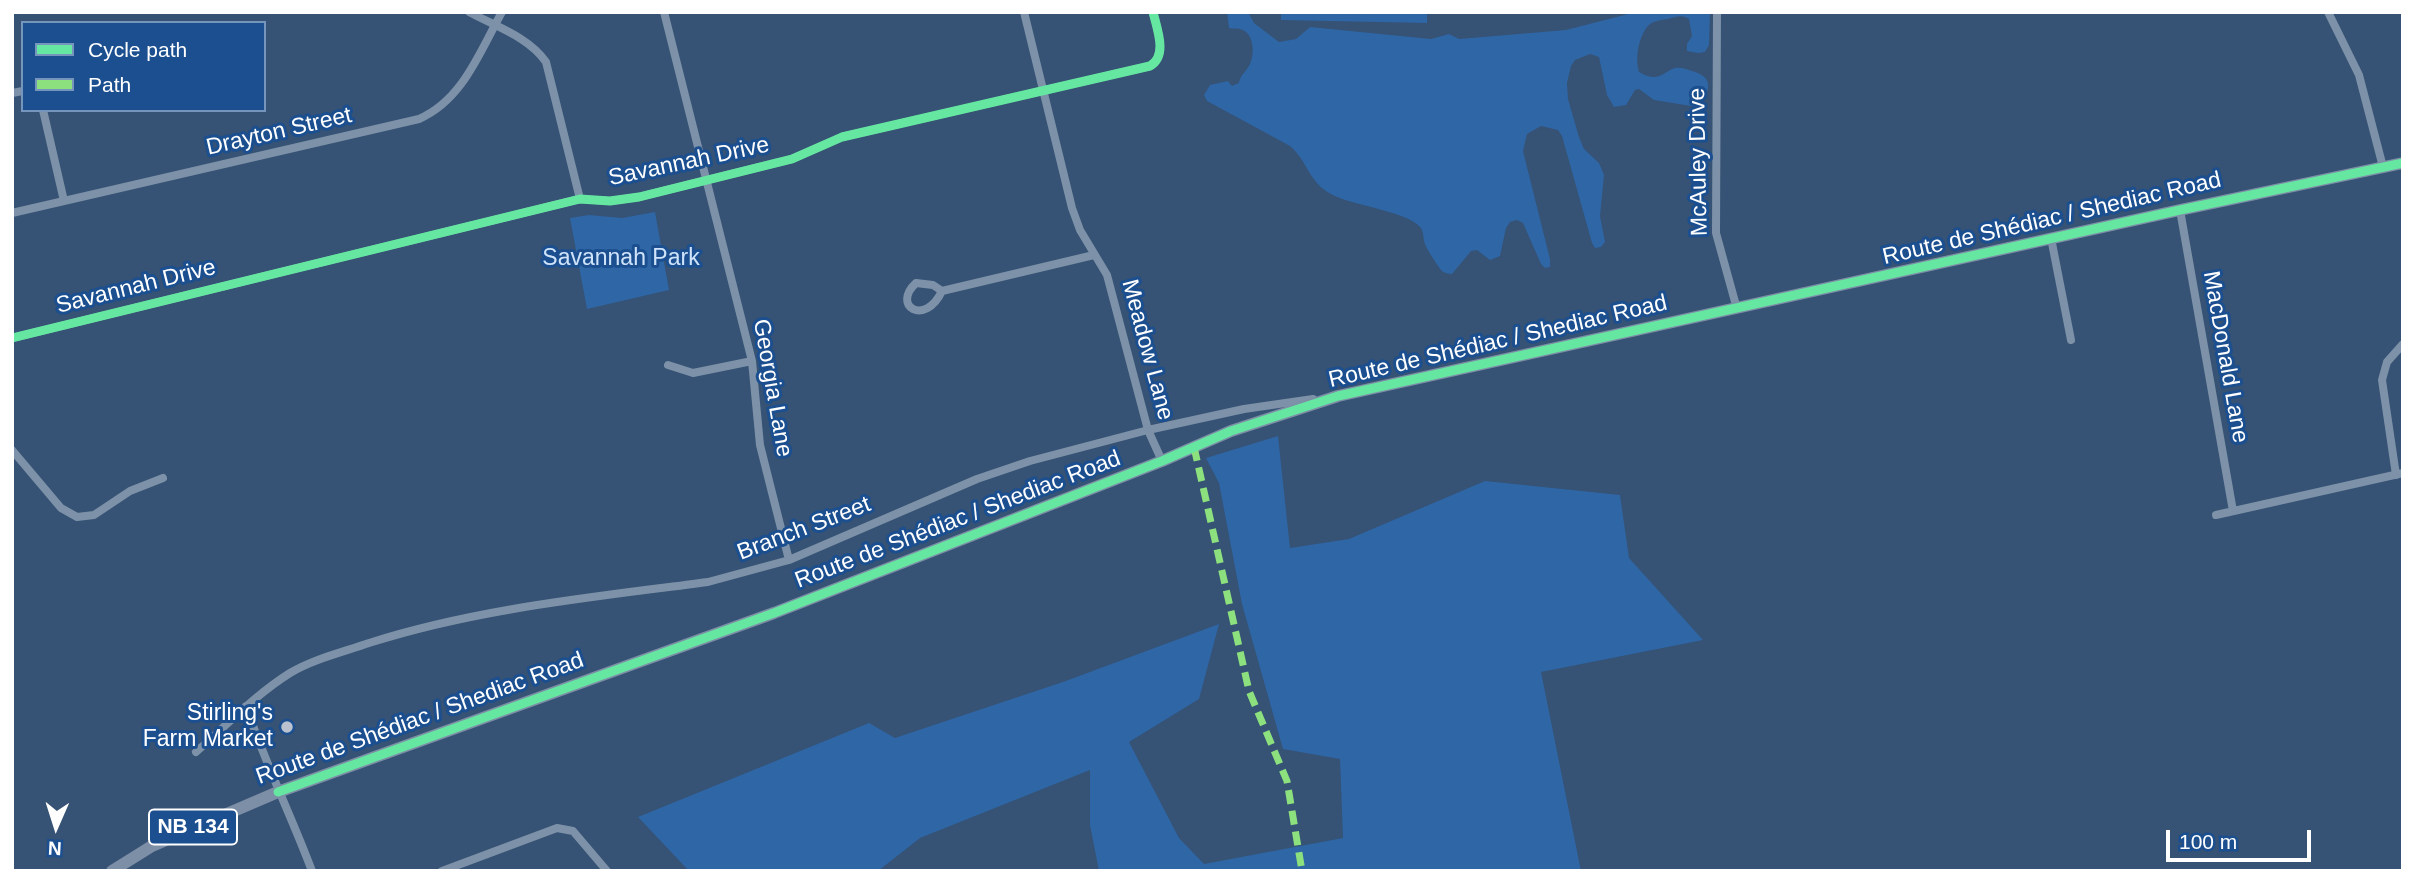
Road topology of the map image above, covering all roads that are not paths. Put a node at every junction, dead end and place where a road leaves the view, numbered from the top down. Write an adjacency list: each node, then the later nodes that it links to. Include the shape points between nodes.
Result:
1 (469, 12): 8 (street)
2 (502, 12): 8 (street, Drayton Street)
3 (664, 12): 13 (street, Georgia Lane)
4 (1024, 12): 9 (street, Meadow Lane)
5 (1153, 12): 9 (street, Savannah Drive, via 1161,54 1156,63)
6 (1717, 12): 21 (street, McAuley Drive, via 1716,233)
7 (2328, 12): 12 (street, via 2360,75)
8 (495, 25): 14 (street, via 531,45 546,62); 15 (street, Drayton Street, via 452,98 419,118)
9 (1044, 91): 13 (street, Savannah Drive, via 842,137 792,159); 19 (street, Meadow Lane, via 1072,208)
10 (43, 112): 15 (street)
11 (2403, 163): 12 (main road, Route de Shédiac / Shediac Road / NB 134)
12 (2383, 167): 16 (main road, Route de Shédiac / Shediac Road / NB 134)
13 (707, 181): 14 (street, Savannah Drive, via 639,197); 25 (street, Georgia Lane)
14 (580, 199): 22 (street, Savannah Drive)
15 (64, 201): 17 (street, Drayton Street)
16 (2180, 210): 18 (main road, Route de Shédiac / Shediac Road / NB 134); 33 (street, MacDonald Lane)
17 (12, 213)
18 (2051, 238): 21 (main road, Route de Shédiac / Shediac Road / NB 134); 23 (street)
19 (1094, 256): 20 (street); 28 (street, Meadow Lane, via 1107,275)
20 (942, 291): 20 (street, via 916,283 909,289 907,302 910,308 924,311)
21 (1737, 309): 27 (main road, Route de Shédiac / Shediac Road / NB 134)
22 (12, 338)
23 (2071, 340)
24 (2403, 344): 31 (street, via 2387,362 2382,380)
25 (752, 362): 26 (street, via 693,373); 35 (street, Georgia Lane, via 760,445)
26 (668, 365)
27 (1338, 396): 28 (street, Branch Street); 30 (main road, Route de Shédiac / Shediac Road / NB 134, via 1231,431)
28 (1148, 429): 30 (street, Meadow Lane); 35 (street, Branch Street, via 977,479)
29 (12, 450): 32 (street, via 61,508 77,517 94,515 130,491)
30 (1162, 461): 38 (main road, Route de Shédiac / Shediac Road / NB 134, via 774,613)
31 (2399, 474): 33 (street)
32 (163, 478)
33 (2232, 511): 34 (street)
34 (2216, 515)
35 (789, 560): 36 (street, Branch Street, via 708,582 502,610 406,631 292,672)
36 (246, 706): 37 (street, Branch Street); 38 (street)
37 (196, 752)
38 (278, 792): 39 (main road, Route de Shédiac / Shediac Road / NB 134, via 152,846); 40 (street)
39 (113, 871)
40 (312, 871)
41 (442, 871): 42 (street, via 557,828 573,831)
42 (607, 871)

